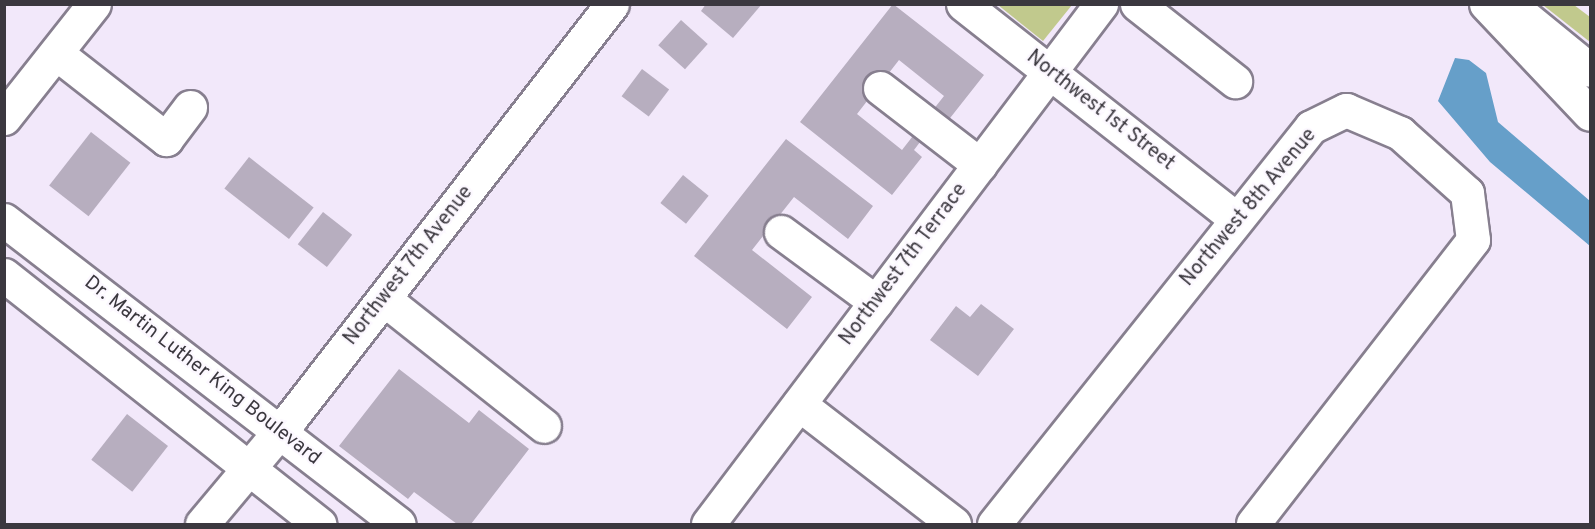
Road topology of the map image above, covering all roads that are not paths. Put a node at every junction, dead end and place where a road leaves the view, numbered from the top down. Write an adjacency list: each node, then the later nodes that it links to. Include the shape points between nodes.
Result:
1 (94, 4): 8 (main road)
2 (612, 4): 21 (main road, Northwest 7th Avenue)
3 (963, 4): 10 (main road, Northwest 1st Street)
4 (1101, 4): 10 (main road, Northwest 7th Terrace)
5 (1137, 4): 11 (main road)
6 (1486, 4): 14 (main road)
7 (1509, 4): 9 (main road)
8 (56, 53): 13 (main road, via 166,139); 15 (main road)
9 (1590, 70)
10 (1049, 72): 16 (main road, Northwest 7th Terrace); 17 (main road, Northwest 1st Street)
11 (1235, 81)
12 (880, 88): 16 (main road)
13 (190, 107)
14 (1590, 114)
15 (4, 118)
16 (980, 165): 22 (main road, Northwest 7th Terrace)
17 (1236, 219): 32 (main road, Northwest 8th Avenue); 33 (main road, Northwest 8th Avenue, via 1311,127 1346,110 1400,133 1467,193 1473,240)
18 (4, 220): 25 (main road, Dr. Martin Luther King Boulevard)
19 (781, 232): 22 (main road)
20 (4, 275): 26 (main road)
21 (384, 299): 24 (main road); 25 (main road, Northwest 7th Avenue)
22 (876, 303): 23 (main road, Northwest 7th Terrace)
23 (799, 404): 30 (main road, Northwest 7th Terrace); 31 (main road)
24 (544, 426)
25 (281, 431): 26 (main road, Northwest 7th Avenue); 29 (main road, Dr. Martin Luther King Boulevard)
26 (248, 466): 27 (main road, Northwest 7th Avenue); 28 (main road)
27 (202, 525)
28 (319, 525)
29 (399, 525)
30 (708, 525)
31 (954, 525)
32 (994, 525)
33 (1253, 525)

